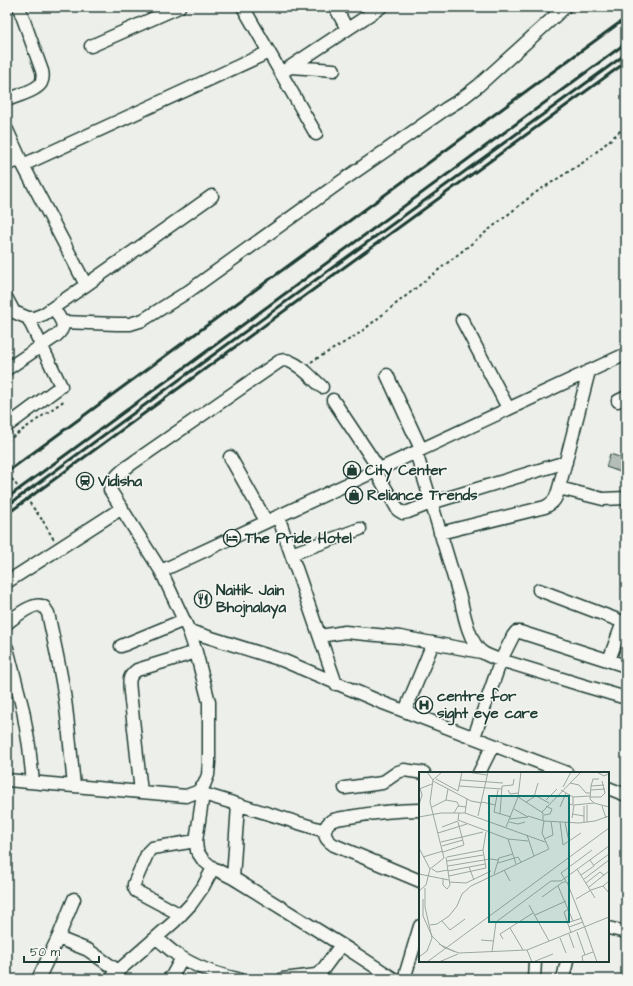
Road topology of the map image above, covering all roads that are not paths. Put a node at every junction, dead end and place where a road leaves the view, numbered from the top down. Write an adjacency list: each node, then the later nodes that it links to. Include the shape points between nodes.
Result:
1 (19, 7): 12 (street, via 43,78 34,89)
2 (179, 7): 8 (street)
3 (243, 7): 9 (street)
4 (335, 7): 7 (street)
5 (381, 7): 7 (street)
6 (565, 7): 23 (street, via 478,86 189,291 142,320 130,324)
7 (347, 29): 10 (street)
8 (91, 46)
9 (269, 52): 10 (street); 15 (street)
10 (286, 70): 11 (street); 14 (street)
11 (334, 70)
12 (7, 100)
13 (7, 130): 15 (street)
14 (316, 134)
15 (21, 163): 16 (street); 18 (street)
16 (7, 164)
17 (212, 196): 18 (street)
18 (86, 285): 20 (street)
19 (7, 299): 21 (street, via 14,312)
20 (53, 308): 21 (street, via 44,314); 23 (street)
21 (28, 318): 24 (street)
22 (462, 320): 31 (street)
23 (62, 322): 24 (street, via 61,332)
24 (41, 346): 26 (street); 32 (street, via 62,386)
25 (626, 354): 27 (street)
26 (7, 369)
27 (589, 370): 31 (street); 35 (street)
28 (387, 375): 33 (street)
29 (322, 387): 40 (street, via 288,360 280,361 116,476 110,490)
30 (333, 400): 36 (street)
31 (508, 408): 33 (street)
32 (7, 426)
33 (418, 451): 36 (street); 39 (street)
34 (230, 457): 42 (street)
35 (566, 462): 37 (street); 39 (street)
36 (377, 470): 39 (street, via 398,510 408,512); 41 (street)
37 (559, 488): 38 (street, via 603,499); 44 (street, via 552,504 545,507)
38 (626, 498)
39 (431, 503): 44 (street)
40 (122, 508): 46 (street); 47 (street)
41 (278, 516): 42 (street); 45 (street)
42 (266, 521): 46 (street)
43 (360, 529): 45 (street)
44 (440, 533): 57 (street, via 467,625 473,641)
45 (292, 554): 52 (street)
46 (161, 571): 51 (street)
47 (7, 582)
48 (539, 590): 49 (street)
49 (624, 622): 59 (street)
50 (7, 623): 71 (street, via 33,607 44,608 48,613 65,699)
51 (187, 625): 54 (street); 56 (street); 61 (street, via 282,660)
52 (320, 636): 53 (street, via 345,632); 61 (street)
53 (433, 643): 57 (street); 63 (street)
54 (121, 646)
55 (7, 648): 70 (street, via 23,710)
56 (196, 652): 74 (street, via 138,670 129,680); 75 (street, via 209,702 208,775)
57 (481, 652): 58 (street)
58 (501, 660): 59 (street, via 513,636 520,632); 62 (street); 64 (street)
59 (609, 660): 60 (street)
60 (626, 666)
61 (336, 684): 63 (street)
62 (626, 698)
63 (406, 711): 64 (street)
64 (474, 738): 65 (street)
65 (493, 745): 67 (street); 68 (street)
66 (419, 772): 72 (street, via 404,770 382,784)
67 (480, 772)
68 (565, 772)
69 (7, 780): 70 (street)
70 (33, 782): 71 (street)
71 (74, 786): 74 (street)
72 (346, 788)
73 (609, 788): 76 (street)
74 (140, 792): 75 (street, via 186,796)
75 (200, 793): 77 (street); 80 (street)
76 (626, 795)
77 (238, 805): 79 (street); 82 (street)
78 (419, 810): 79 (street, via 337,819 327,825)
79 (325, 831): 83 (street, via 328,842)
80 (196, 841): 81 (street, via 196,851); 85 (street, via 152,848 134,884 136,891)
81 (214, 868): 82 (street); 85 (street, via 203,887)
82 (233, 878): 91 (street)
83 (419, 881)
84 (74, 900): 89 (street)
85 (180, 915): 90 (street)
86 (609, 928): 88 (street)
87 (419, 929): 101 (street)
88 (626, 932)
89 (58, 938): 95 (street, via 88,950); 96 (street)
90 (156, 938): 92 (street); 95 (street)
91 (341, 945): 99 (street, via 316,975); 100 (street)
92 (182, 958): 97 (street); 98 (street, via 221,976)
93 (535, 962): 102 (street)
94 (567, 962): 103 (street)
95 (115, 975)
96 (38, 979)
97 (169, 979)
98 (238, 979)
99 (283, 979)
100 (394, 979)
101 (404, 979)
102 (534, 979)
103 (563, 979)

